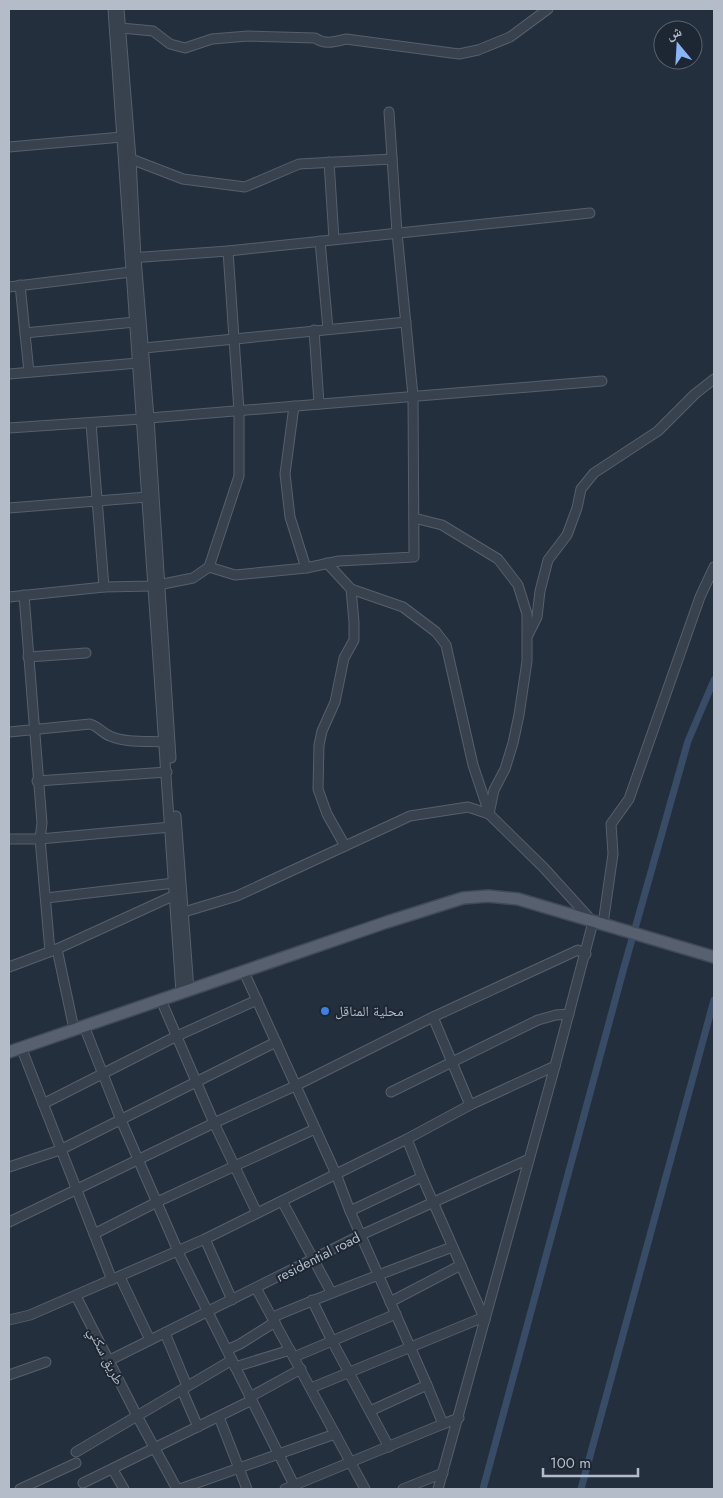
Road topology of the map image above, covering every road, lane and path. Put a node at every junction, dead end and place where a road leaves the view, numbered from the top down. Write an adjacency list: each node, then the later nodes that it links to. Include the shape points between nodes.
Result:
1 (113, 9): 6 (street)
2 (119, 9): 4 (street)
3 (548, 9): 4 (street, via 510,37 459,54 346,39 331,43 315,38 248,36 212,39 185,48 170,44 153,31)
4 (121, 28): 8 (street)
5 (389, 112): 9 (street)
6 (122, 137): 7 (street); 16 (street)
7 (9, 147)
8 (131, 159): 10 (street, via 183,180 245,187 299,164); 16 (street)
9 (392, 159): 10 (street); 12 (street)
10 (329, 162): 13 (street)
11 (590, 213): 12 (street)
12 (397, 233): 13 (street); 21 (street)
13 (334, 239): 14 (street)
14 (320, 241): 15 (street); 22 (street)
15 (228, 250): 16 (street); 25 (street)
16 (133, 258): 17 (street); 26 (street)
17 (131, 272): 18 (street); 20 (street)
18 (20, 285): 19 (street); 24 (street)
19 (9, 287)
20 (135, 322): 24 (street); 27 (street)
21 (406, 322): 22 (street); 32 (street)
22 (328, 329): 23 (street)
23 (314, 330): 25 (street); 33 (street)
24 (25, 333): 28 (street)
25 (234, 338): 26 (street); 35 (street)
26 (144, 348): 36 (street)
27 (138, 363): 28 (street); 36 (street)
28 (29, 372): 29 (street)
29 (9, 374)
30 (714, 379): 52 (street, via 658,431 594,473 581,488 567,535 548,560 537,617)
31 (602, 381): 32 (street)
32 (413, 396): 33 (street); 42 (street)
33 (319, 404): 34 (street)
34 (294, 406): 35 (street); 46 (street, via 284,474 290,517)
35 (239, 411): 36 (street); 44 (street, via 239,476)
36 (146, 419): 37 (street); 39 (street); 47 (street)
37 (92, 423): 38 (street); 40 (street)
38 (9, 428)
39 (147, 498): 40 (street); 47 (street)
40 (98, 501): 41 (street); 48 (street)
41 (9, 508)
42 (414, 518): 43 (street, via 414,557); 52 (street, via 442,525 498,559 518,584 527,614)
43 (327, 564): 46 (street); 49 (street)
44 (209, 567): 46 (street, via 235,575); 47 (street, via 193,578)
45 (714, 567): 69 (street, via 700,596 629,800 611,824 613,854)
46 (306, 568)
47 (157, 585): 48 (street); 57 (street); 68 (street)
48 (104, 587): 50 (street)
49 (351, 589): 60 (street, via 403,607 436,632 446,645 473,765); 64 (street, via 354,640 344,658 335,702 322,731 318,789 327,814)
50 (24, 595): 51 (street); 54 (street)
51 (9, 597)
52 (528, 635): 60 (street, via 523,690 513,744 494,790)
53 (86, 654): 54 (street)
54 (28, 658): 55 (street)
55 (34, 730): 56 (street); 57 (street, via 90,724 116,739); 59 (street)
56 (9, 732)
57 (164, 742): 58 (street)
58 (167, 772): 59 (street); 61 (street)
59 (37, 781): 63 (street, via 42,824)
60 (489, 814): 64 (street, via 468,807 410,816); 69 (street)
61 (171, 827): 63 (street); 65 (street)
62 (9, 839): 63 (street)
63 (40, 839): 67 (street)
64 (345, 846): 68 (street, via 236,896)
65 (174, 883): 66 (street); 67 (street)
66 (175, 895): 70 (street); 75 (street)
67 (46, 898): 70 (street)
68 (184, 912): 75 (street)
69 (598, 923): 71 (street); 72 (main road); 74 (main road, via 518,899 463,898)
70 (54, 950): 73 (street); 80 (street)
71 (586, 954): 78 (street); 79 (street, via 578,950)
72 (714, 957)
73 (9, 967)
74 (244, 972): 75 (main road); 77 (street)
75 (185, 992): 76 (main road)
76 (161, 1000): 80 (main road); 81 (street)
77 (257, 1000): 81 (street); 82 (street)
78 (569, 1014): 85 (street, via 538,1020); 86 (street)
79 (433, 1017): 85 (street); 89 (street)
80 (79, 1028): 83 (main road); 87 (street)
81 (177, 1036): 87 (street); 88 (street)
82 (276, 1042): 88 (street); 89 (street)
83 (21, 1047): 84 (main road); 91 (street)
84 (9, 1052)
85 (451, 1061): 90 (street); 92 (street)
86 (555, 1066): 92 (street); 99 (street)
87 (102, 1074): 91 (street); 93 (street)
88 (197, 1082): 93 (street); 94 (street)
89 (295, 1086): 94 (street); 95 (street)
90 (391, 1092)
91 (42, 1104): 97 (street)
92 (470, 1105): 96 (street)
93 (121, 1120): 97 (street); 98 (street)
94 (214, 1123): 98 (street); 101 (street)
95 (315, 1129): 101 (street); 102 (street)
96 (407, 1139): 102 (street); 103 (street)
97 (60, 1150): 100 (street); 104 (street)
98 (138, 1159): 104 (street); 106 (street)
99 (530, 1159): 107 (street, residential road); 128 (street)
100 (9, 1166)
101 (236, 1166): 106 (street); 109 (street)
102 (336, 1174): 105 (street); 108 (street)
103 (422, 1176): 107 (street); 108 (street)
104 (76, 1190): 110 (street); 111 (street)
105 (282, 1201): 109 (street); 116 (street)
106 (157, 1202): 111 (street); 115 (street)
107 (433, 1203): 112 (street, residential road); 114 (street)
108 (350, 1211): 112 (street)
109 (257, 1213): 113 (street)
110 (9, 1222)
111 (94, 1234): 119 (street)
112 (361, 1235): 116 (street, residential road); 118 (street)
113 (205, 1239): 115 (street); 123 (street)
114 (452, 1247): 117 (street); 118 (street)
115 (178, 1251): 119 (street); 126 (street)
116 (313, 1259): 120 (street, residential road); 121 (street)
117 (461, 1265): 125 (street); 128 (street)
118 (379, 1276): 121 (street); 125 (street)
119 (116, 1278): 122 (street); 132 (street)
120 (256, 1288): 123 (street, residential road); 130 (street)
121 (331, 1292): 124 (street)
122 (76, 1296): 129 (street); 137 (street, طريق سكني)
123 (232, 1300): 126 (street, residential road)
124 (312, 1300): 130 (street); 133 (street)
125 (390, 1302): 127 (street)
126 (208, 1312): 131 (street, residential road); 135 (street)
127 (396, 1314): 133 (street); 134 (street)
128 (484, 1319): 134 (street); 150 (street)
129 (9, 1320)
130 (274, 1320): 135 (street); 136 (street)
131 (165, 1333): 132 (street, residential road); 144 (street)
132 (150, 1340): 137 (street, residential road)
133 (332, 1341): 136 (street); 141 (street)
134 (411, 1348): 141 (street); 143 (street)
135 (227, 1350): 139 (street)
136 (292, 1354): 139 (street); 140 (street)
137 (108, 1361): 148 (street, طريق سكني)
138 (46, 1362): 142 (street)
139 (234, 1364): 144 (street); 146 (street)
140 (301, 1369): 145 (street); 146 (street)
141 (348, 1373): 145 (street); 147 (street)
142 (9, 1375)
143 (427, 1385): 147 (street); 151 (street)
144 (184, 1388): 148 (street); 152 (street)
145 (311, 1388): 153 (street)
146 (251, 1399): 149 (street); 157 (street)
147 (370, 1411): 154 (street)
148 (137, 1416): 155 (street, طريق سكني); 156 (street)
149 (219, 1417): 152 (street); 160 (street)
150 (459, 1418): 151 (street); 162 (street)
151 (443, 1424): 154 (street)
152 (198, 1427): 155 (street)
153 (335, 1434): 157 (street); 159 (street)
154 (389, 1447): 159 (street)
155 (156, 1449): 161 (street); 168 (street, طريق سكني)
156 (76, 1452)
157 (278, 1453): 160 (street); 165 (street)
158 (76, 1463): 164 (street)
159 (350, 1463): 165 (street); 171 (street)
160 (239, 1467): 168 (street); 169 (street)
161 (113, 1470): 163 (street); 167 (street)
162 (443, 1473): 172 (street); 173 (street)
163 (83, 1483)
164 (38, 1485): 166 (street)
165 (295, 1487): 170 (street)
166 (20, 1489)
167 (124, 1489)
168 (178, 1489)
169 (248, 1489)
170 (285, 1489)
171 (365, 1489)
172 (403, 1489)
173 (438, 1489)

